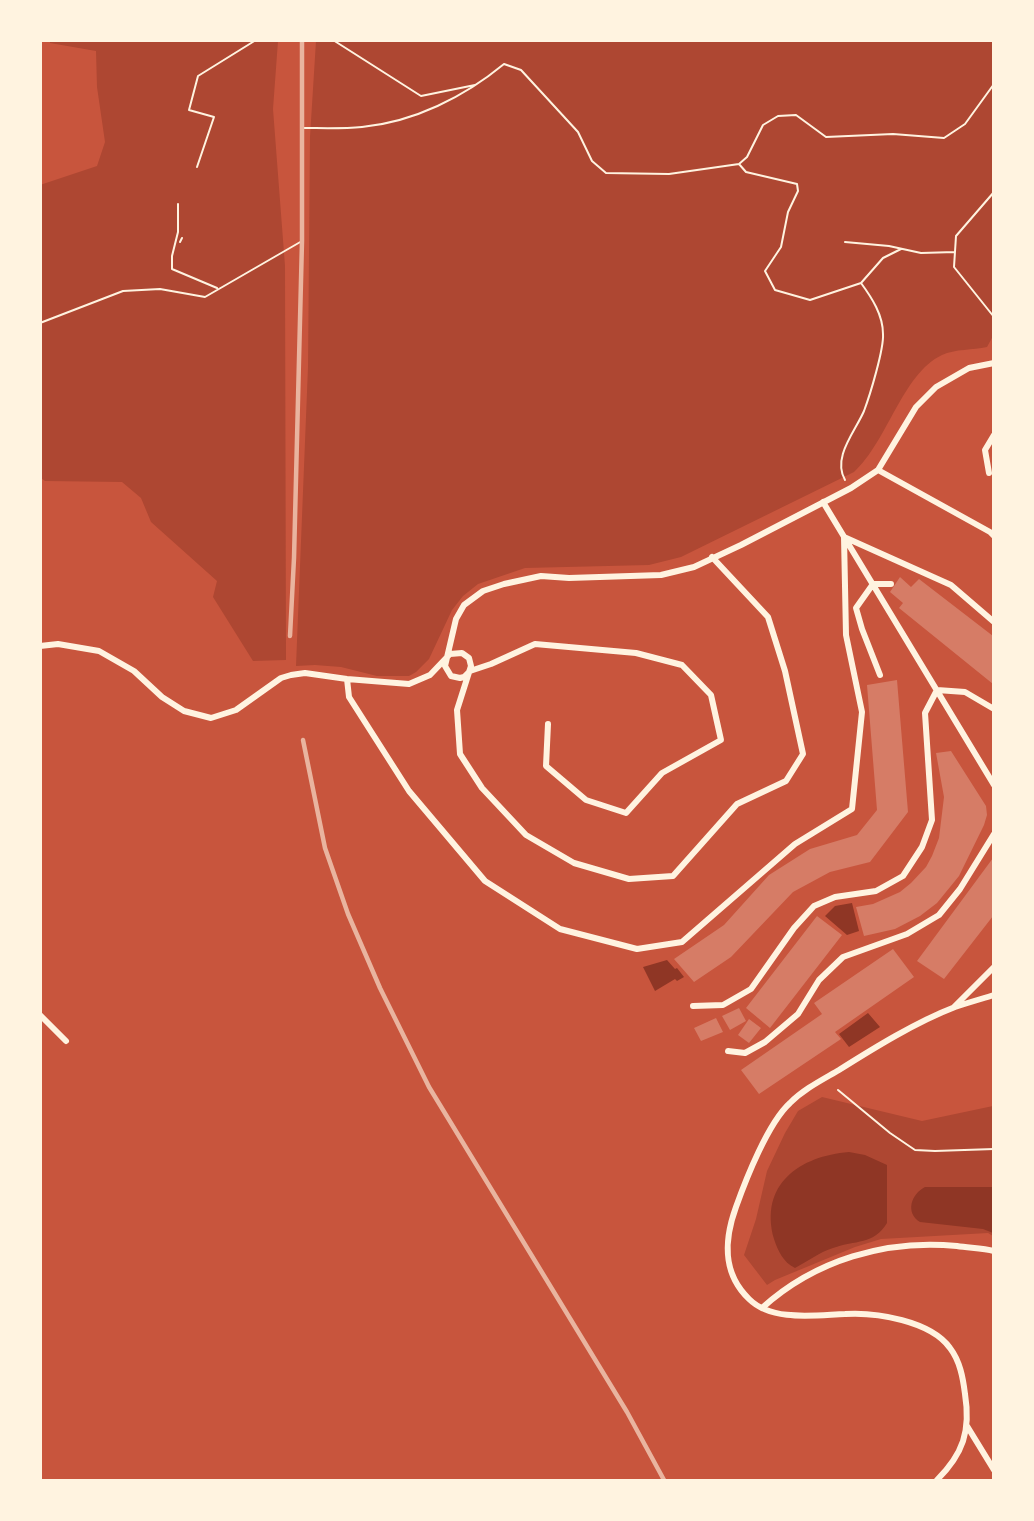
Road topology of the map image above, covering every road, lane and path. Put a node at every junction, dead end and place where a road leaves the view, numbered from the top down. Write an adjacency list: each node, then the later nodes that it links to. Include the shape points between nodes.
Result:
1 (256, 40): 7 (path, via 198,76 189,110 214,117)
2 (333, 40): 3 (path, via 421,96)
3 (480, 84): 5 (path, via 420,114 363,127); 6 (path, via 504,64 521,70 578,132 591,161 606,173 669,174)
4 (993, 84): 6 (path, via 965,124 944,138 893,134 826,137 796,115 777,116 763,125)
5 (301, 128)
6 (740, 164): 16 (path, via 746,172 797,184 781,246 765,271 775,290 810,300)
7 (197, 167)
8 (993, 192): 15 (path, via 956,236)
9 (178, 204): 17 (path, via 172,269)
10 (182, 238): 12 (path)
11 (302, 241): 19 (path, via 205,297 160,289 123,291)
12 (180, 242)
13 (845, 242): 14 (path)
14 (902, 249): 15 (path); 16 (path, via 883,258)
15 (955, 252): 18 (path, via 954,267)
16 (861, 283): 24 (path, via 872,298 884,332 864,409 840,466)
17 (217, 288)
18 (993, 317)
19 (40, 322)
20 (993, 363): 22 (street, via 969,368 936,387 916,407)
21 (993, 435): 23 (street, via 986,450)
22 (878, 470): 24 (street); 26 (street)
23 (989, 472)
24 (851, 488): 25 (street)
25 (823, 502): 27 (street); 28 (street)
26 (993, 536)
27 (844, 537): 29 (street); 31 (street, via 951,585); 36 (street, via 846,636 862,712 852,809 795,844 682,942 637,949 560,929 485,881 409,791 349,697)
28 (712, 557): 33 (street, via 694,567 661,575 541,576 483,591 464,606 456,619); 34 (street, via 768,617 785,671 803,754 786,781 737,804 673,876 629,879 574,863 526,835 482,788 460,754 457,710)
29 (873, 584): 30 (street); 35 (street, via 856,608); 37 (street)
30 (891, 584)
31 (993, 622)
32 (40, 646): 36 (street, via 58,644 99,651 134,671 184,711 211,718 236,710 291,675)
33 (447, 658): 34 (street, via 462,652 469,658); 34 (street, via 445,666 451,676 460,678); 36 (street, via 430,675 409,684)
34 (470, 670): 39 (street, via 535,644 636,652 682,665 711,695 721,740 662,773 626,813 586,800 546,766)
35 (880, 675)
36 (347, 679)
37 (937, 690): 38 (street, via 965,692); 40 (street); 44 (street, via 925,713 932,820 922,847 903,876 876,891 835,897 814,906 751,990 723,1005)
38 (993, 709)
39 (548, 724)
40 (993, 785)
41 (993, 834): 48 (street, via 960,889 939,915 907,934 843,957 819,980 798,1014 765,1042 745,1053)
42 (993, 968): 45 (street)
43 (993, 995): 45 (street)
44 (693, 1006)
45 (953, 1008): 52 (street, via 883,1043 807,1089 776,1120 730,1222 726,1252 742,1292)
46 (40, 1016): 47 (street)
47 (66, 1041)
48 (728, 1051)
49 (838, 1090): 50 (path, via 915,1150)
50 (993, 1149)
51 (993, 1251): 52 (street, via 939,1244 860,1253 815,1270 783,1289)
52 (762, 1308): 53 (street, via 807,1317 885,1317 933,1332 958,1361 967,1404)
53 (967, 1426): 54 (street); 55 (street, via 962,1448 951,1467)
54 (993, 1470)
55 (937, 1480)

